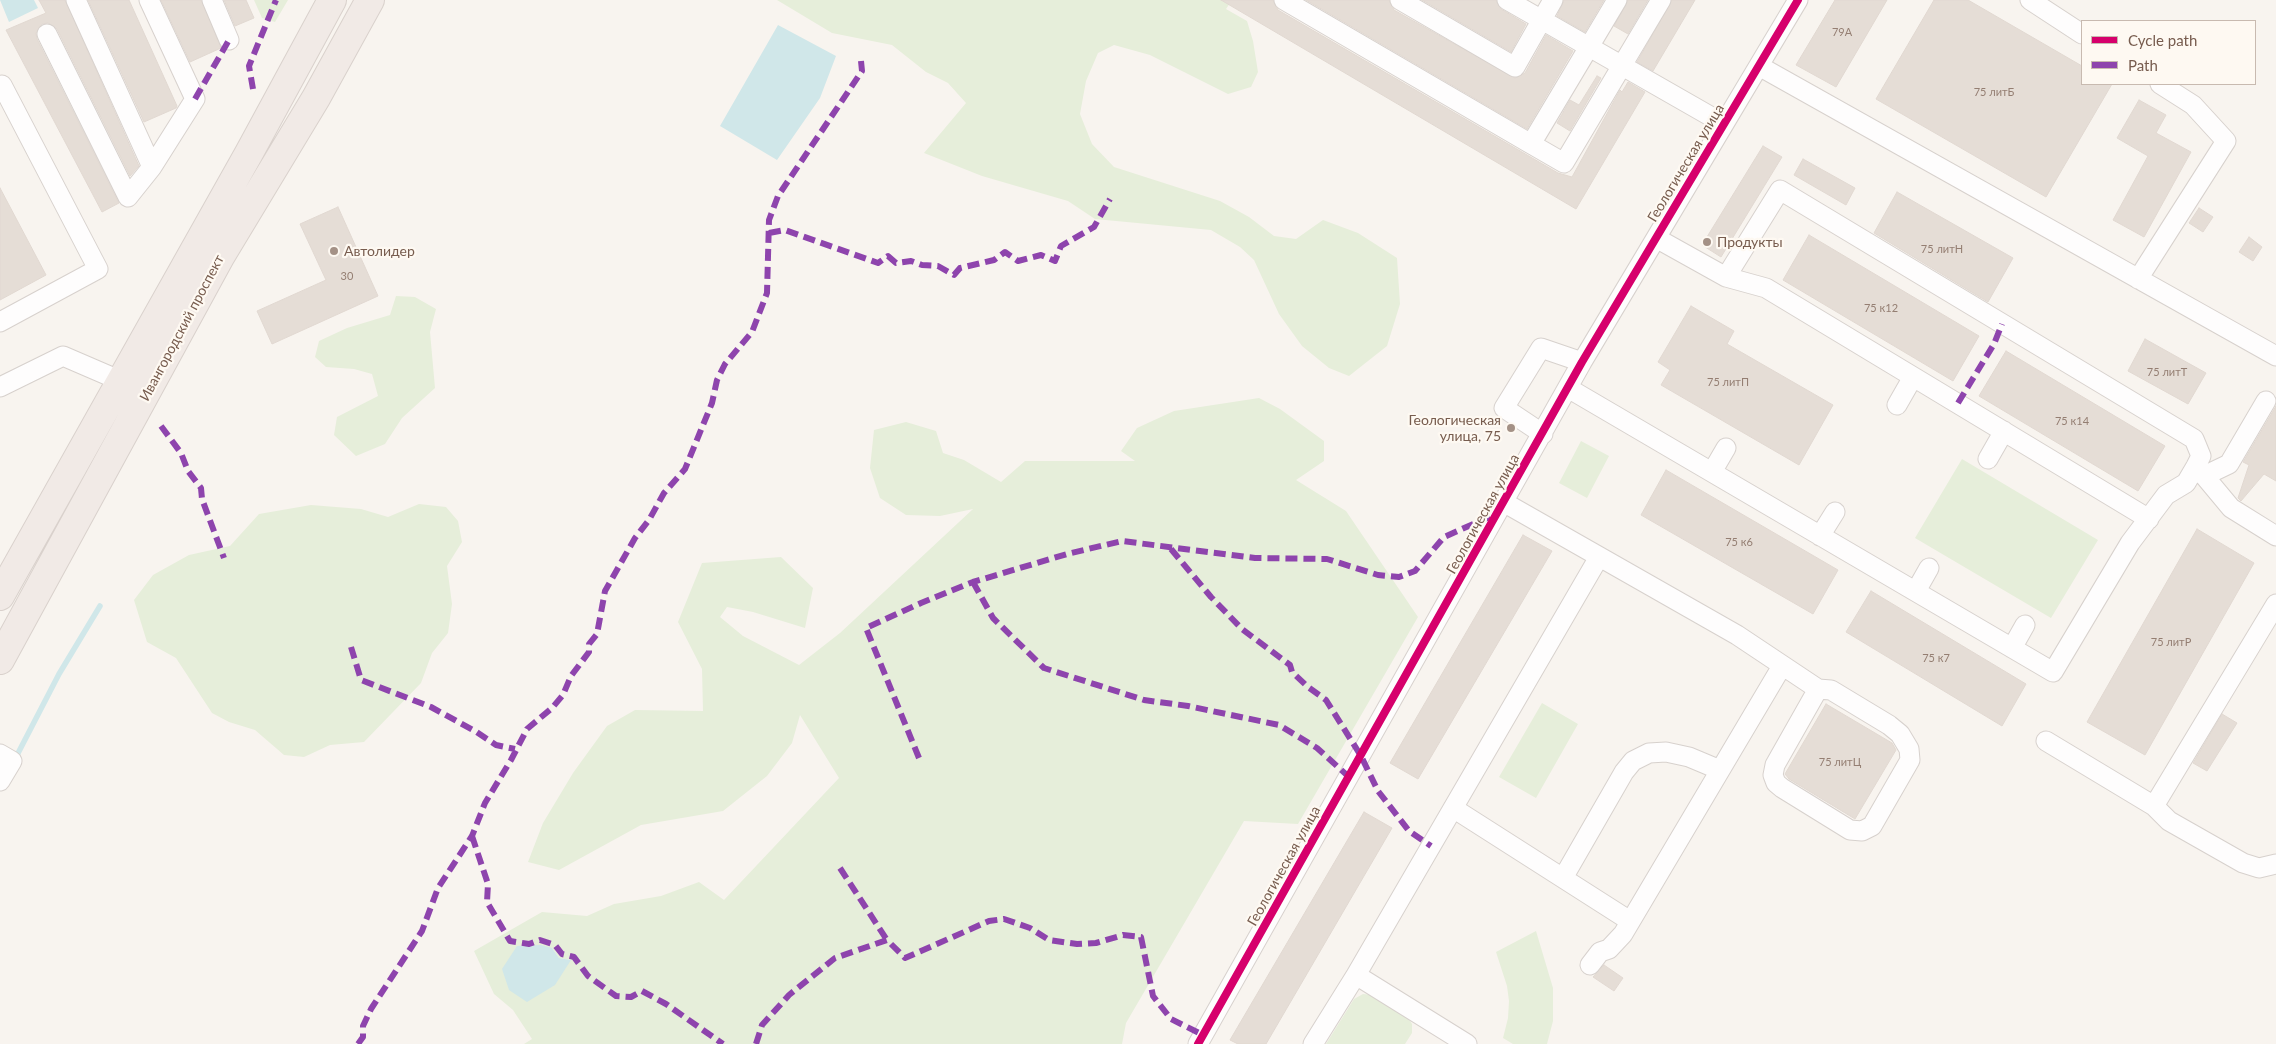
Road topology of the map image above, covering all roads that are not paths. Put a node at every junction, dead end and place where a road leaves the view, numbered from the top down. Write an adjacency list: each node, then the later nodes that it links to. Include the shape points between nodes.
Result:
1 (76, 0): 25 (street)
2 (149, 0): 25 (street, via 195,100)
3 (212, 0): 17 (street)
4 (332, 0): 33 (highway, Ивангородский проспект)
5 (370, 0): 56 (highway, Ивангородский проспект, via 316,98 220,257)
6 (1284, 0): 24 (street)
7 (1400, 0): 14 (street, via 1515,67)
8 (1507, 0): 14 (street)
9 (1553, 0): 14 (street)
10 (1617, 0): 18 (street)
11 (1661, 0): 19 (street)
12 (1798, 0): 20 (street, Геологическая улица)
13 (2030, 0): 15 (street)
14 (1542, 20): 18 (street)
15 (2081, 33)
16 (48, 34): 25 (street, via 128,197)
17 (229, 40)
18 (1590, 47): 19 (street); 24 (street)
19 (1621, 65): 23 (street); 24 (street, via 1564,163)
20 (1759, 66): 23 (street, Геологическая улица); 28 (street)
21 (2, 85): 29 (street, via 98,269)
22 (2162, 85): 28 (street, via 2193,105 2226,141)
23 (1724, 124): 26 (street, Геологическая улица)
24 (1531, 144)
25 (152, 167)
26 (1656, 238): 27 (street); 31 (street, Геологическая улица)
27 (1726, 277): 32 (street, via 1766,288); 42 (street, via 1780,190 2194,439 2201,456)
28 (2138, 279): 30 (street)
29 (0, 322)
30 (2276, 356)
31 (1582, 362): 35 (street, Геологическая улица); 39 (street, via 1541,348 1504,408)
32 (1913, 376): 37 (street); 38 (street)
33 (121, 380): 34 (street, via 63,356); 52 (highway, Ивангородский проспект)
34 (0, 387)
35 (1568, 388): 39 (street, Геологическая улица); 43 (street)
36 (2266, 401): 42 (street, via 2229,464)
37 (1897, 405)
38 (2004, 431): 41 (street); 46 (street)
39 (1543, 434): 44 (street, Геологическая улица)
40 (1726, 448): 43 (street)
41 (1988, 459)
42 (2200, 471): 46 (street, via 2166,494); 48 (street, via 2231,508)
43 (1712, 472): 47 (street)
44 (1504, 503): 49 (street); 70 (street, Геологическая улица)
45 (1834, 512): 47 (street)
46 (2149, 519): 55 (street, via 2130,543 2053,672)
47 (1820, 536): 51 (street)
48 (2276, 536)
49 (1599, 557): 57 (street, via 1737,635); 64 (street)
50 (1929, 568): 51 (street)
51 (1916, 592): 55 (street)
52 (0, 596)
53 (2276, 605): 63 (street)
54 (2025, 625): 55 (street)
55 (2012, 648)
56 (0, 660)
57 (1782, 666): 58 (street); 61 (street)
58 (1818, 688): 58 (street, via 1832,690 1889,725 1900,734 1909,749 1910,760 1872,826 1862,831 1850,830 1782,788 1773,775 1775,765)
59 (2046, 740): 63 (street)
60 (0, 754): 62 (street, via 12,761)
61 (1720, 770): 66 (street, via 1689,757 1666,752 1649,753 1633,761); 67 (street)
62 (0, 781)
63 (2154, 806): 65 (street, via 2170,821 2242,863 2258,868)
64 (1453, 808): 66 (street); 69 (street)
65 (2276, 864)
66 (1563, 878): 67 (street)
67 (1630, 921): 68 (street, via 1618,941 1600,952)
68 (1590, 965)
69 (1356, 975): 71 (street); 72 (street)
70 (1206, 1041)
71 (1313, 1044)
72 (1467, 1044)

